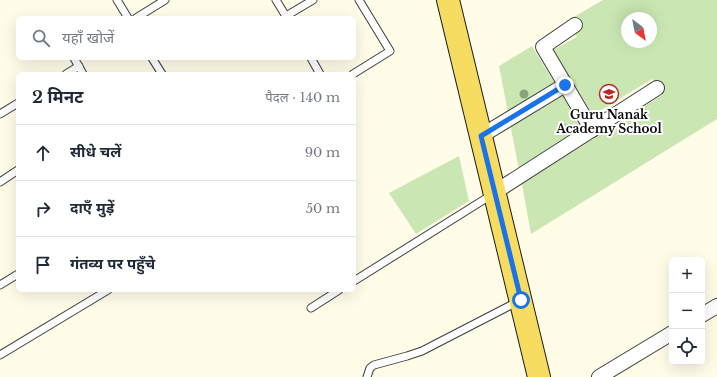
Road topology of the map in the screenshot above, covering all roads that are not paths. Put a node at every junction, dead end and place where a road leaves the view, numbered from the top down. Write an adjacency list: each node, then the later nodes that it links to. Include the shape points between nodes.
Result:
1 (117, 0): 7 (lane)
2 (165, 0): 8 (lane)
3 (276, 0): 9 (lane)
4 (313, 0): 10 (lane)
5 (359, 0): 20 (lane, via 390,51)
6 (448, 0): 26 (main road)
7 (127, 16)
8 (139, 16)
9 (285, 16)
10 (288, 16)
11 (575, 25): 21 (street, via 543,47)
12 (75, 60): 15 (lane)
13 (153, 60): 18 (lane)
14 (312, 60): 19 (lane)
15 (78, 66): 16 (lane); 17 (lane)
16 (69, 72)
17 (82, 72)
18 (161, 72)
19 (319, 72)
20 (355, 72)
21 (565, 85): 25 (street); 26 (street)
22 (658, 88): 25 (street)
23 (16, 104): 24 (lane)
24 (0, 114)
25 (592, 130): 29 (street)
26 (481, 136): 29 (main road)
27 (16, 171): 28 (lane)
28 (0, 182)
29 (495, 192): 31 (lane); 35 (main road)
30 (16, 275): 32 (lane)
31 (356, 280)
32 (0, 285)
33 (105, 292): 40 (lane)
34 (336, 292): 37 (lane)
35 (521, 300): 41 (lane, via 422,351 374,365); 42 (main road)
36 (717, 306): 38 (street)
37 (311, 308)
38 (705, 313)
39 (669, 335): 43 (street)
40 (0, 355)
41 (367, 377)
42 (539, 377)
43 (599, 377)

